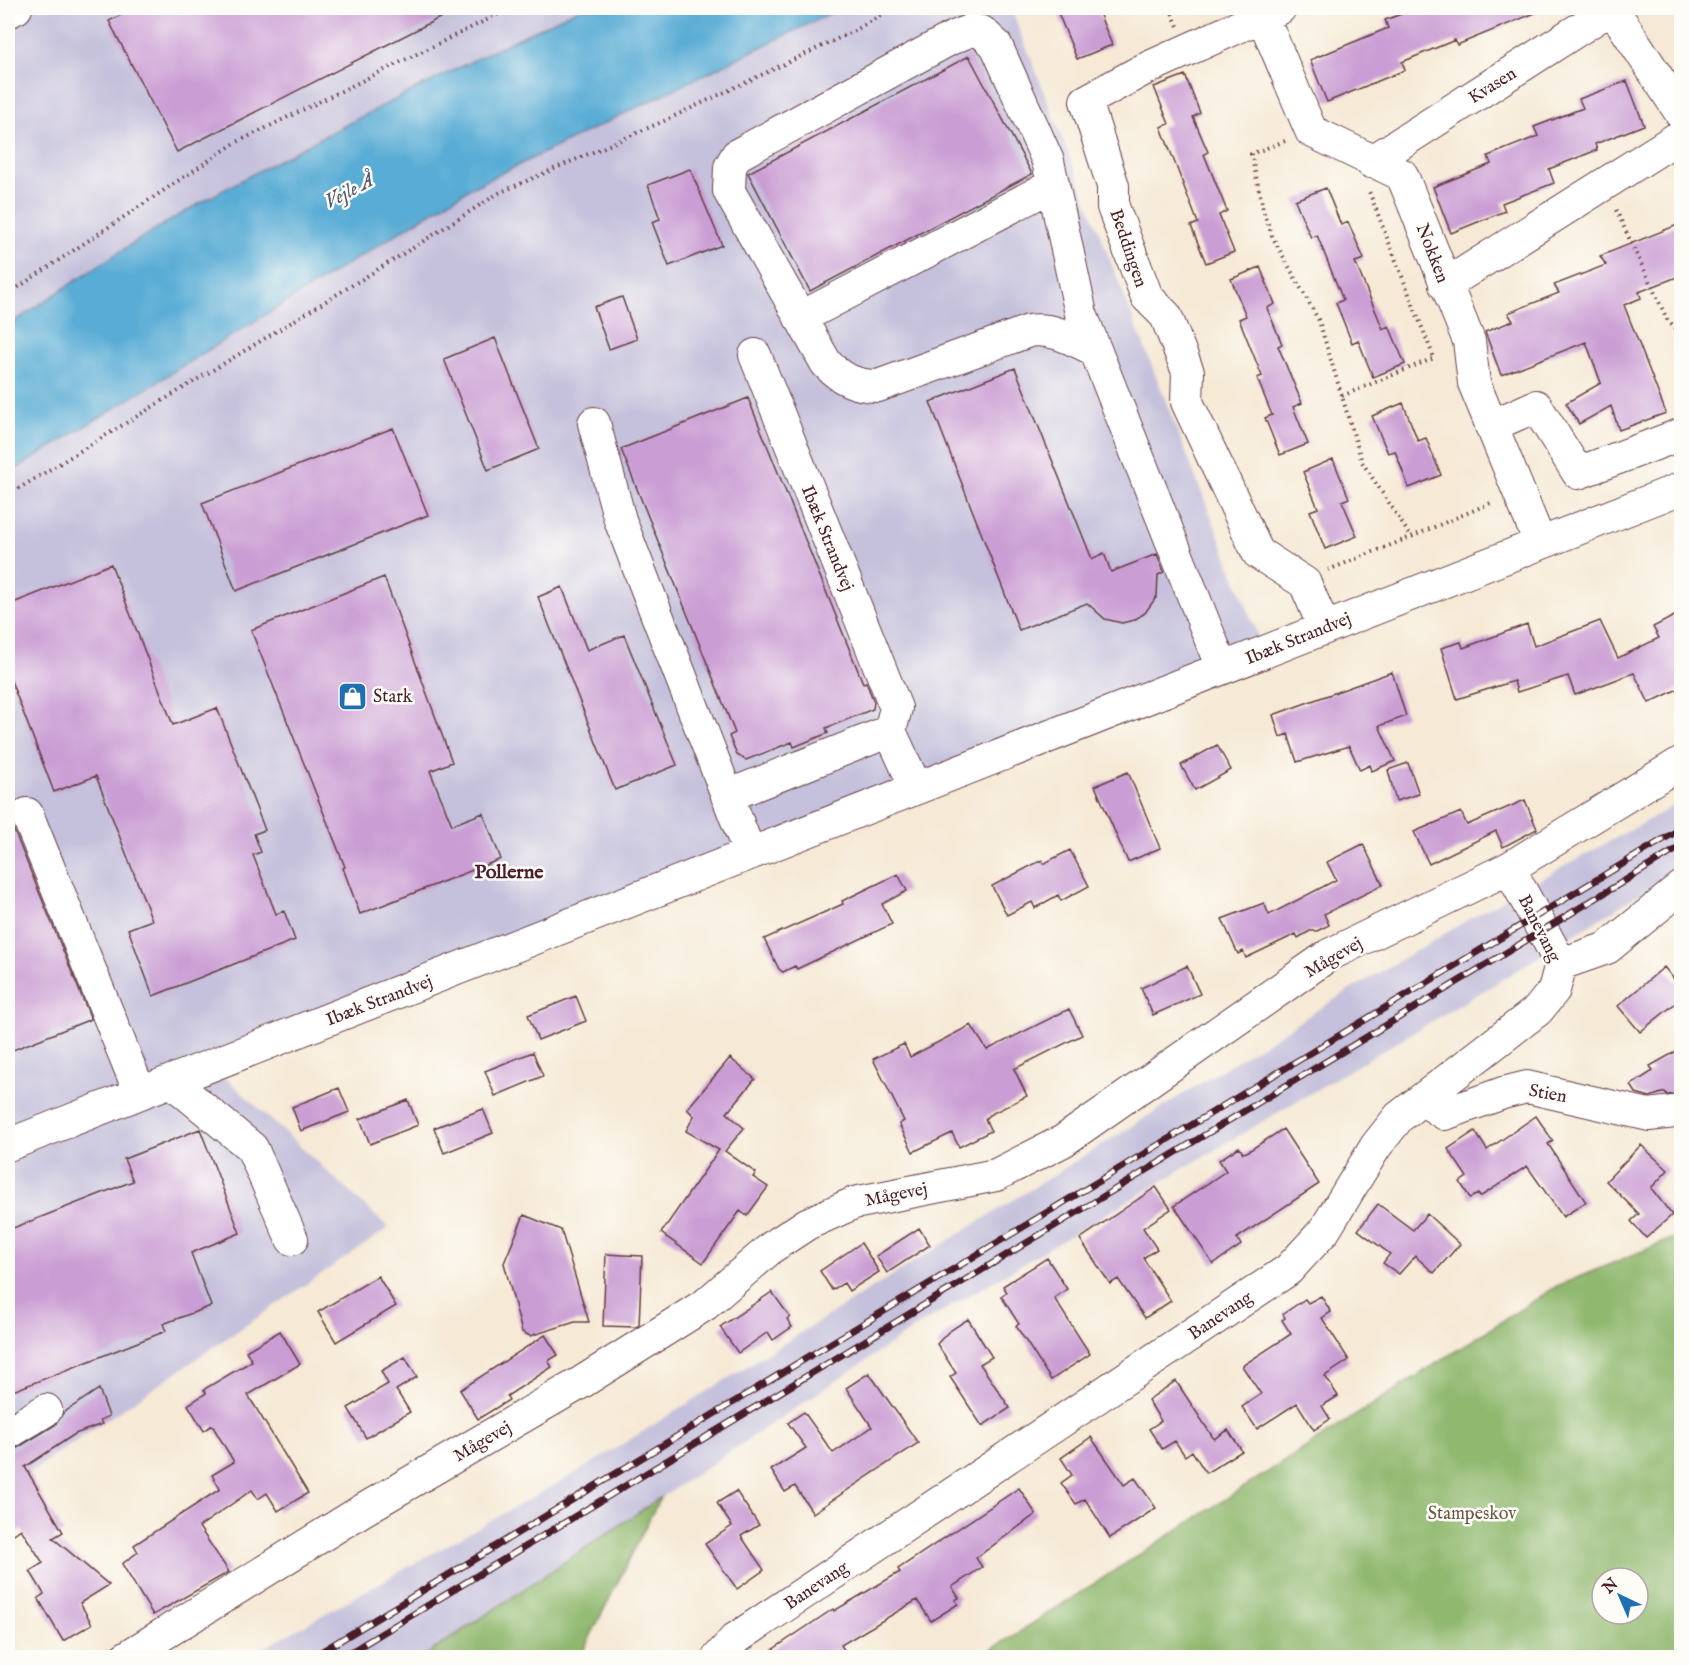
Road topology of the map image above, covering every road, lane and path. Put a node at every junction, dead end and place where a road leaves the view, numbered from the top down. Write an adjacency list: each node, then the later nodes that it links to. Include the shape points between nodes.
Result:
1 (15, 8): 6 (street)
2 (511, 8): 14 (path, via 235,143)
3 (893, 8): 25 (path, via 854,31 664,121 499,192)
4 (1612, 8): 7 (street, Kvasen); 10 (street, Kvasen)
5 (1271, 11): 8 (street); 28 (street, Beddingen, via 1086,101 1113,186 1113,207 1120,227 1147,297 1166,316 1188,372 1187,402 1258,553)
6 (8, 12)
7 (1682, 115)
8 (1311, 131): 10 (street, Nokken); 19 (path, via 1251,154 1273,237 1319,321)
9 (1682, 135): 12 (street)
10 (1371, 162): 13 (street, Nokken, via 1402,175); 19 (path, via 1363,176 1434,358)
11 (1053, 185): 15 (street); 15 (street, via 1048,161 996,45 982,32 971,30 950,39 737,155 730,167 729,191); 17 (street, via 1081,314)
12 (1603, 185): 13 (street); 16 (path, via 1667,319)
13 (1445, 285): 21 (street, Nokken, via 1469,341 1474,383)
14 (8, 294)
15 (800, 318): 17 (street, via 826,363 845,380 862,386 893,382 1040,329 1059,333)
16 (1676, 329)
17 (1095, 350): 30 (street)
18 (754, 355): 31 (street, Ibæk Strandvej, via 896,708)
19 (1342, 396): 26 (path, via 1362,462)
20 (594, 423): 34 (street, via 620,520)
21 (1491, 426): 22 (street, via 1536,406 1578,473); 24 (street, Nokken)
22 (1682, 434)
23 (1682, 488): 27 (street, Ibæk Strandvej)
24 (1518, 491): 26 (path); 27 (street, Nokken)
25 (8, 495)
26 (1411, 537): 28 (path)
27 (1540, 543): 29 (street, Ibæk Strandvej)
28 (1305, 582): 29 (street)
29 (1324, 627): 30 (street, Ibæk Strandvej)
30 (1222, 668): 33 (street, Ibæk Strandvej)
31 (890, 731): 33 (street); 34 (street)
32 (1682, 762): 37 (street, Mågevej)
33 (916, 788): 36 (street, Ibæk Strandvej)
34 (727, 796): 36 (street)
35 (27, 814): 41 (street)
36 (750, 854): 40 (street, Ibæk Strandvej)
37 (1509, 868): 39 (street, Banevang); 48 (street, Mågevej, via 1329,955 1063,1141 996,1175 854,1203 807,1224 772,1247 706,1304)
38 (1682, 887): 39 (street, via 1607,948)
39 (1561, 964): 42 (street, Banevang, via 1554,990 1538,1010)
40 (171, 1081): 41 (street, Ibæk Strandvej); 45 (street, via 252,1148)
41 (140, 1093): 44 (street, Ibæk Strandvej)
42 (1422, 1099): 43 (street, Stien, via 1446,1114 1527,1087 1649,1115); 49 (street, Banevang, via 1399,1118 1376,1146 1324,1231 1288,1270 735,1639)
43 (1682, 1111)
44 (8, 1145)
45 (292, 1239)
46 (46, 1410): 47 (street)
47 (8, 1433)
48 (125, 1658)
49 (718, 1658)

